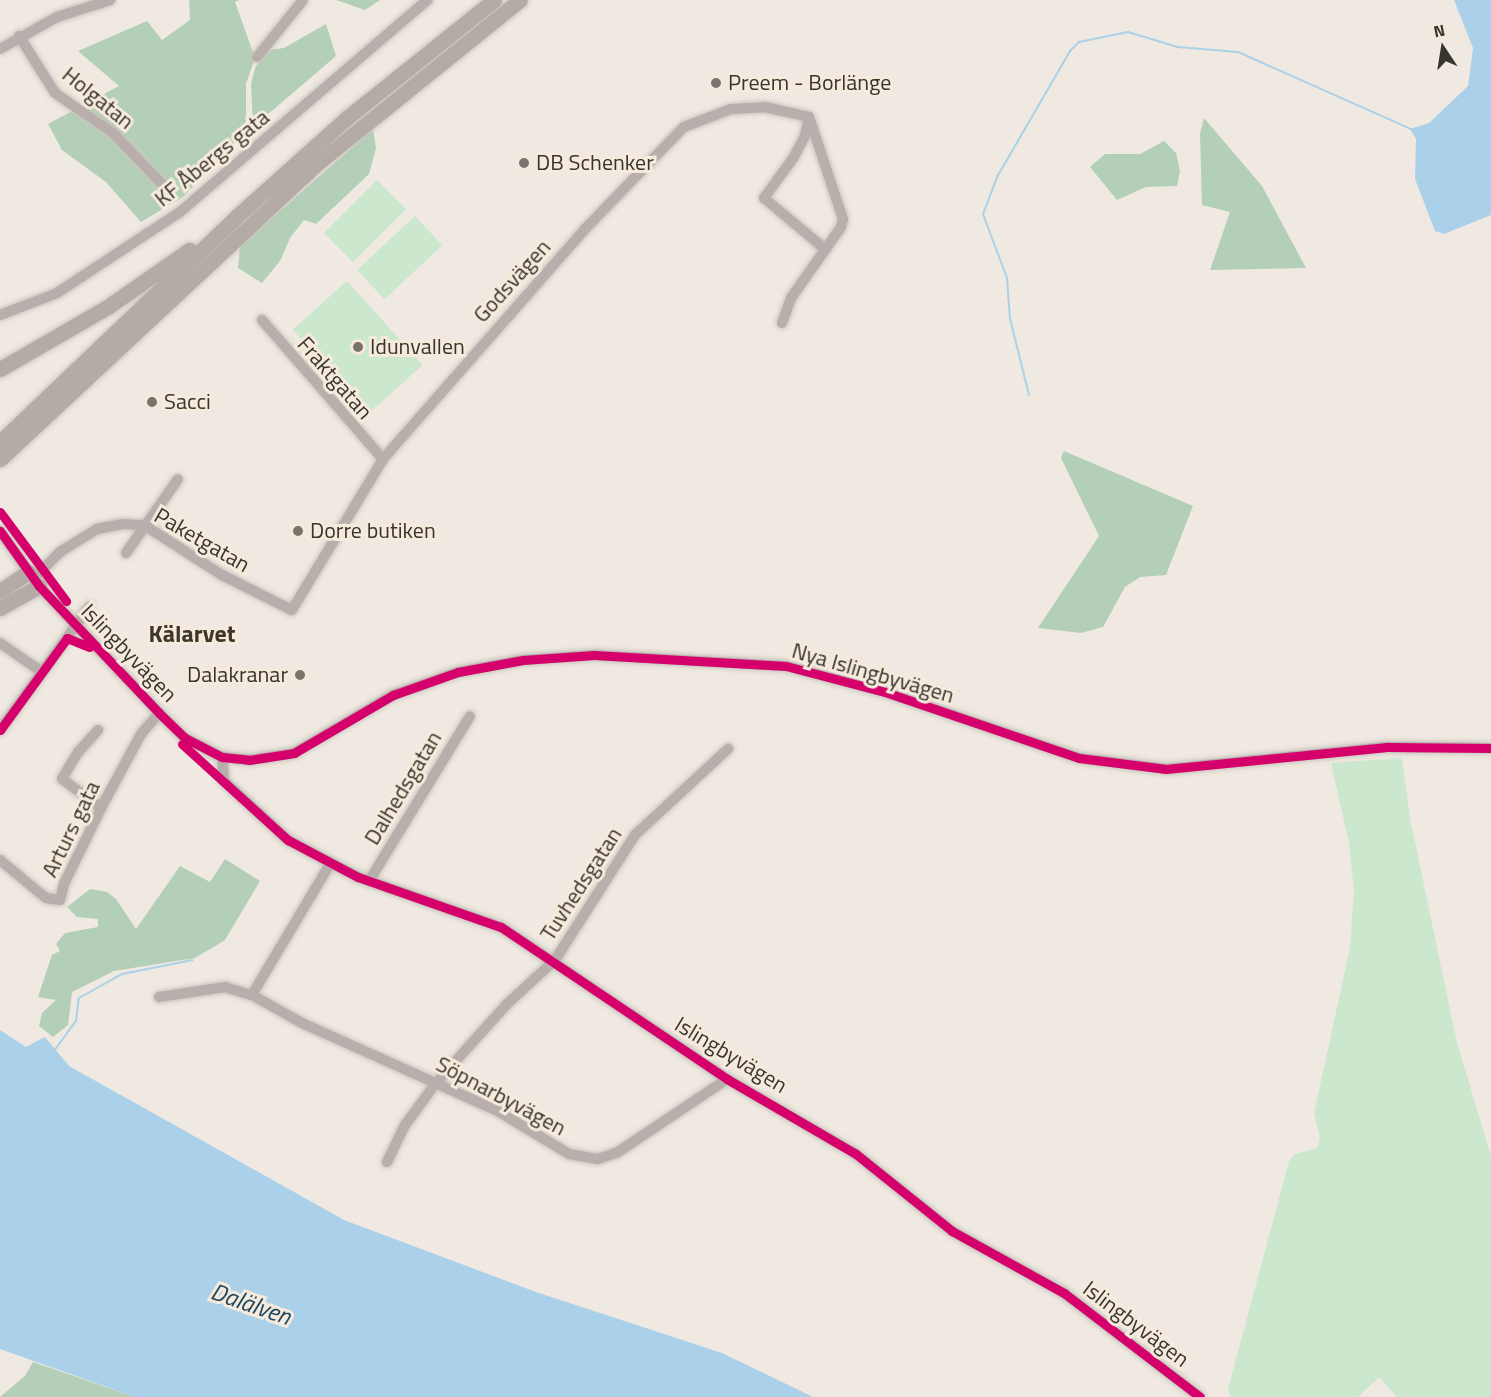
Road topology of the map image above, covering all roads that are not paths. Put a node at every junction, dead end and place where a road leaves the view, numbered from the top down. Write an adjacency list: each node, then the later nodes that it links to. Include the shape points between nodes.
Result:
1 (110, 0): 6 (street)
2 (303, 0): 9 (street)
3 (428, 0): 14 (street, KF Åbergs gata, via 163,224 57,293)
4 (494, 0): 12 (highway, via 348,117)
5 (520, 0): 19 (highway, via 311,170)
6 (97, 1): 7 (street)
7 (19, 36): 8 (street); 11 (street, Holgatan, via 33,64 55,93 113,133)
8 (0, 49)
9 (257, 57)
10 (809, 117): 13 (street, via 843,210 841,227); 13 (street, via 794,157 764,198); 20 (street, Godsvägen, via 765,106 731,109 684,127 585,229)
11 (162, 184)
12 (236, 217): 17 (highway, via 109,306); 18 (highway)
13 (825, 249): 16 (street, via 790,298)
14 (0, 315)
15 (262, 320): 20 (street, Fraktgatan)
16 (782, 323)
17 (0, 369)
18 (0, 442)
19 (0, 459)
20 (383, 459): 29 (street, Godsvägen)
21 (178, 479): 22 (street)
22 (144, 525): 24 (street); 25 (street, Paketgatan, via 97,529 60,552); 29 (street, Paketgatan, via 222,575)
23 (0, 531): 25 (street, Islingbyvägen)
24 (126, 553)
25 (33, 579): 26 (highway); 28 (highway); 30 (street, Islingbyvägen)
26 (0, 591)
27 (89, 607): 30 (street)
28 (0, 608)
29 (292, 610)
30 (76, 626): 32 (street); 33 (street, Islingbyvägen)
31 (0, 643): 32 (street)
32 (42, 672): 35 (street)
33 (159, 713): 39 (street, Islingbyvägen, via 185,738); 40 (street, Arturs gata, via 141,734)
34 (470, 716): 43 (street, Dalhedsgatan)
35 (0, 730)
36 (98, 730): 40 (street, via 78,752 62,779)
37 (728, 748): 44 (street, Tuvhedsgatan, via 635,835)
38 (1491, 748): 39 (street, Nya Islingbyvägen, via 1388,747 1166,769 1079,758 885,692 786,666 594,655 523,660 458,672 393,695 294,753 249,760)
39 (222, 757): 42 (street, Islingbyvägen, via 224,781 288,840)
40 (101, 808): 41 (street, Arturs gata, via 60,900 46,898)
41 (0, 860)
42 (330, 864): 43 (street, Islingbyvägen); 45 (street)
43 (369, 881): 44 (street, Islingbyvägen, via 501,927)
44 (555, 960): 47 (street, Islingbyvägen, via 627,1014); 48 (street, Tuvhedsgatan, via 506,1005)
45 (252, 995): 46 (street, Söpnarbyvägen, via 225,987); 48 (street, Söpnarbyvägen)
46 (159, 997)
47 (727, 1079): 48 (street, Söpnarbyvägen, via 618,1152 598,1159 569,1154 496,1110); 50 (street, Islingbyvägen, via 856,1154 952,1231 1064,1293)
48 (436, 1083): 49 (street, Tuvhedsgatan, via 405,1125)
49 (387, 1162)
50 (1200, 1397)

